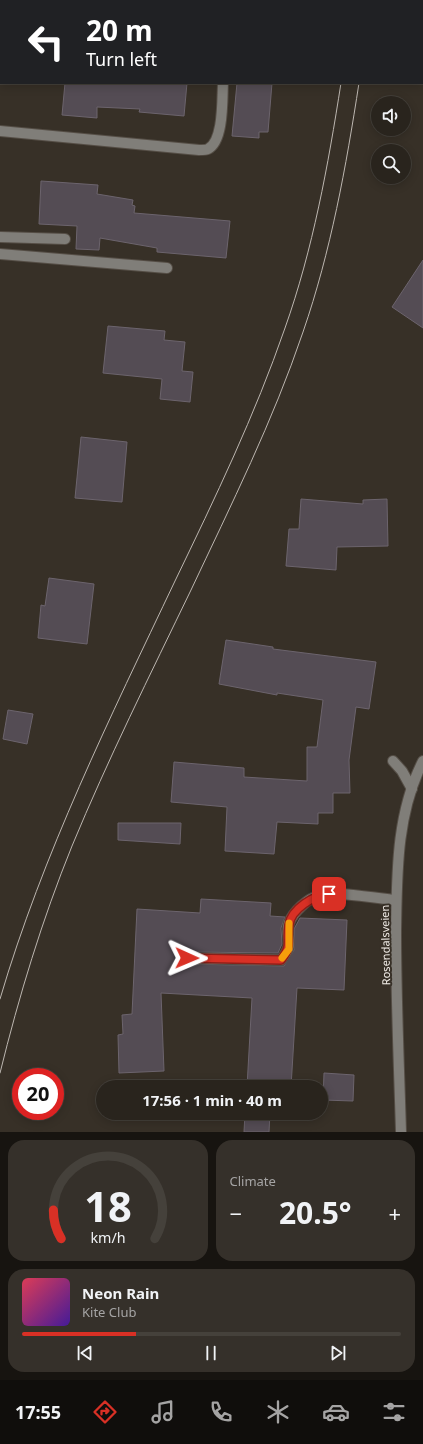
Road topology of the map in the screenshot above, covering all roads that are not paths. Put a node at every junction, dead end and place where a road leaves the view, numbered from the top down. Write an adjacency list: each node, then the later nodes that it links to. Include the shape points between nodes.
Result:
1 (223, 84): 2 (street, via 219,133 208,149)
2 (0, 131)
3 (0, 237): 4 (street)
4 (65, 239)
5 (0, 254): 6 (street)
6 (168, 268)
7 (423, 760): 9 (street, Rosendalsveien)
8 (393, 761): 9 (street)
9 (412, 789): 10 (street, Rosendalsveien, via 399,842)
10 (396, 900): 11 (street, via 337,894 320,895 302,905 289,924 289,949 281,960); 12 (street, Rosendalsveien)
11 (187, 958)
12 (401, 1132)

